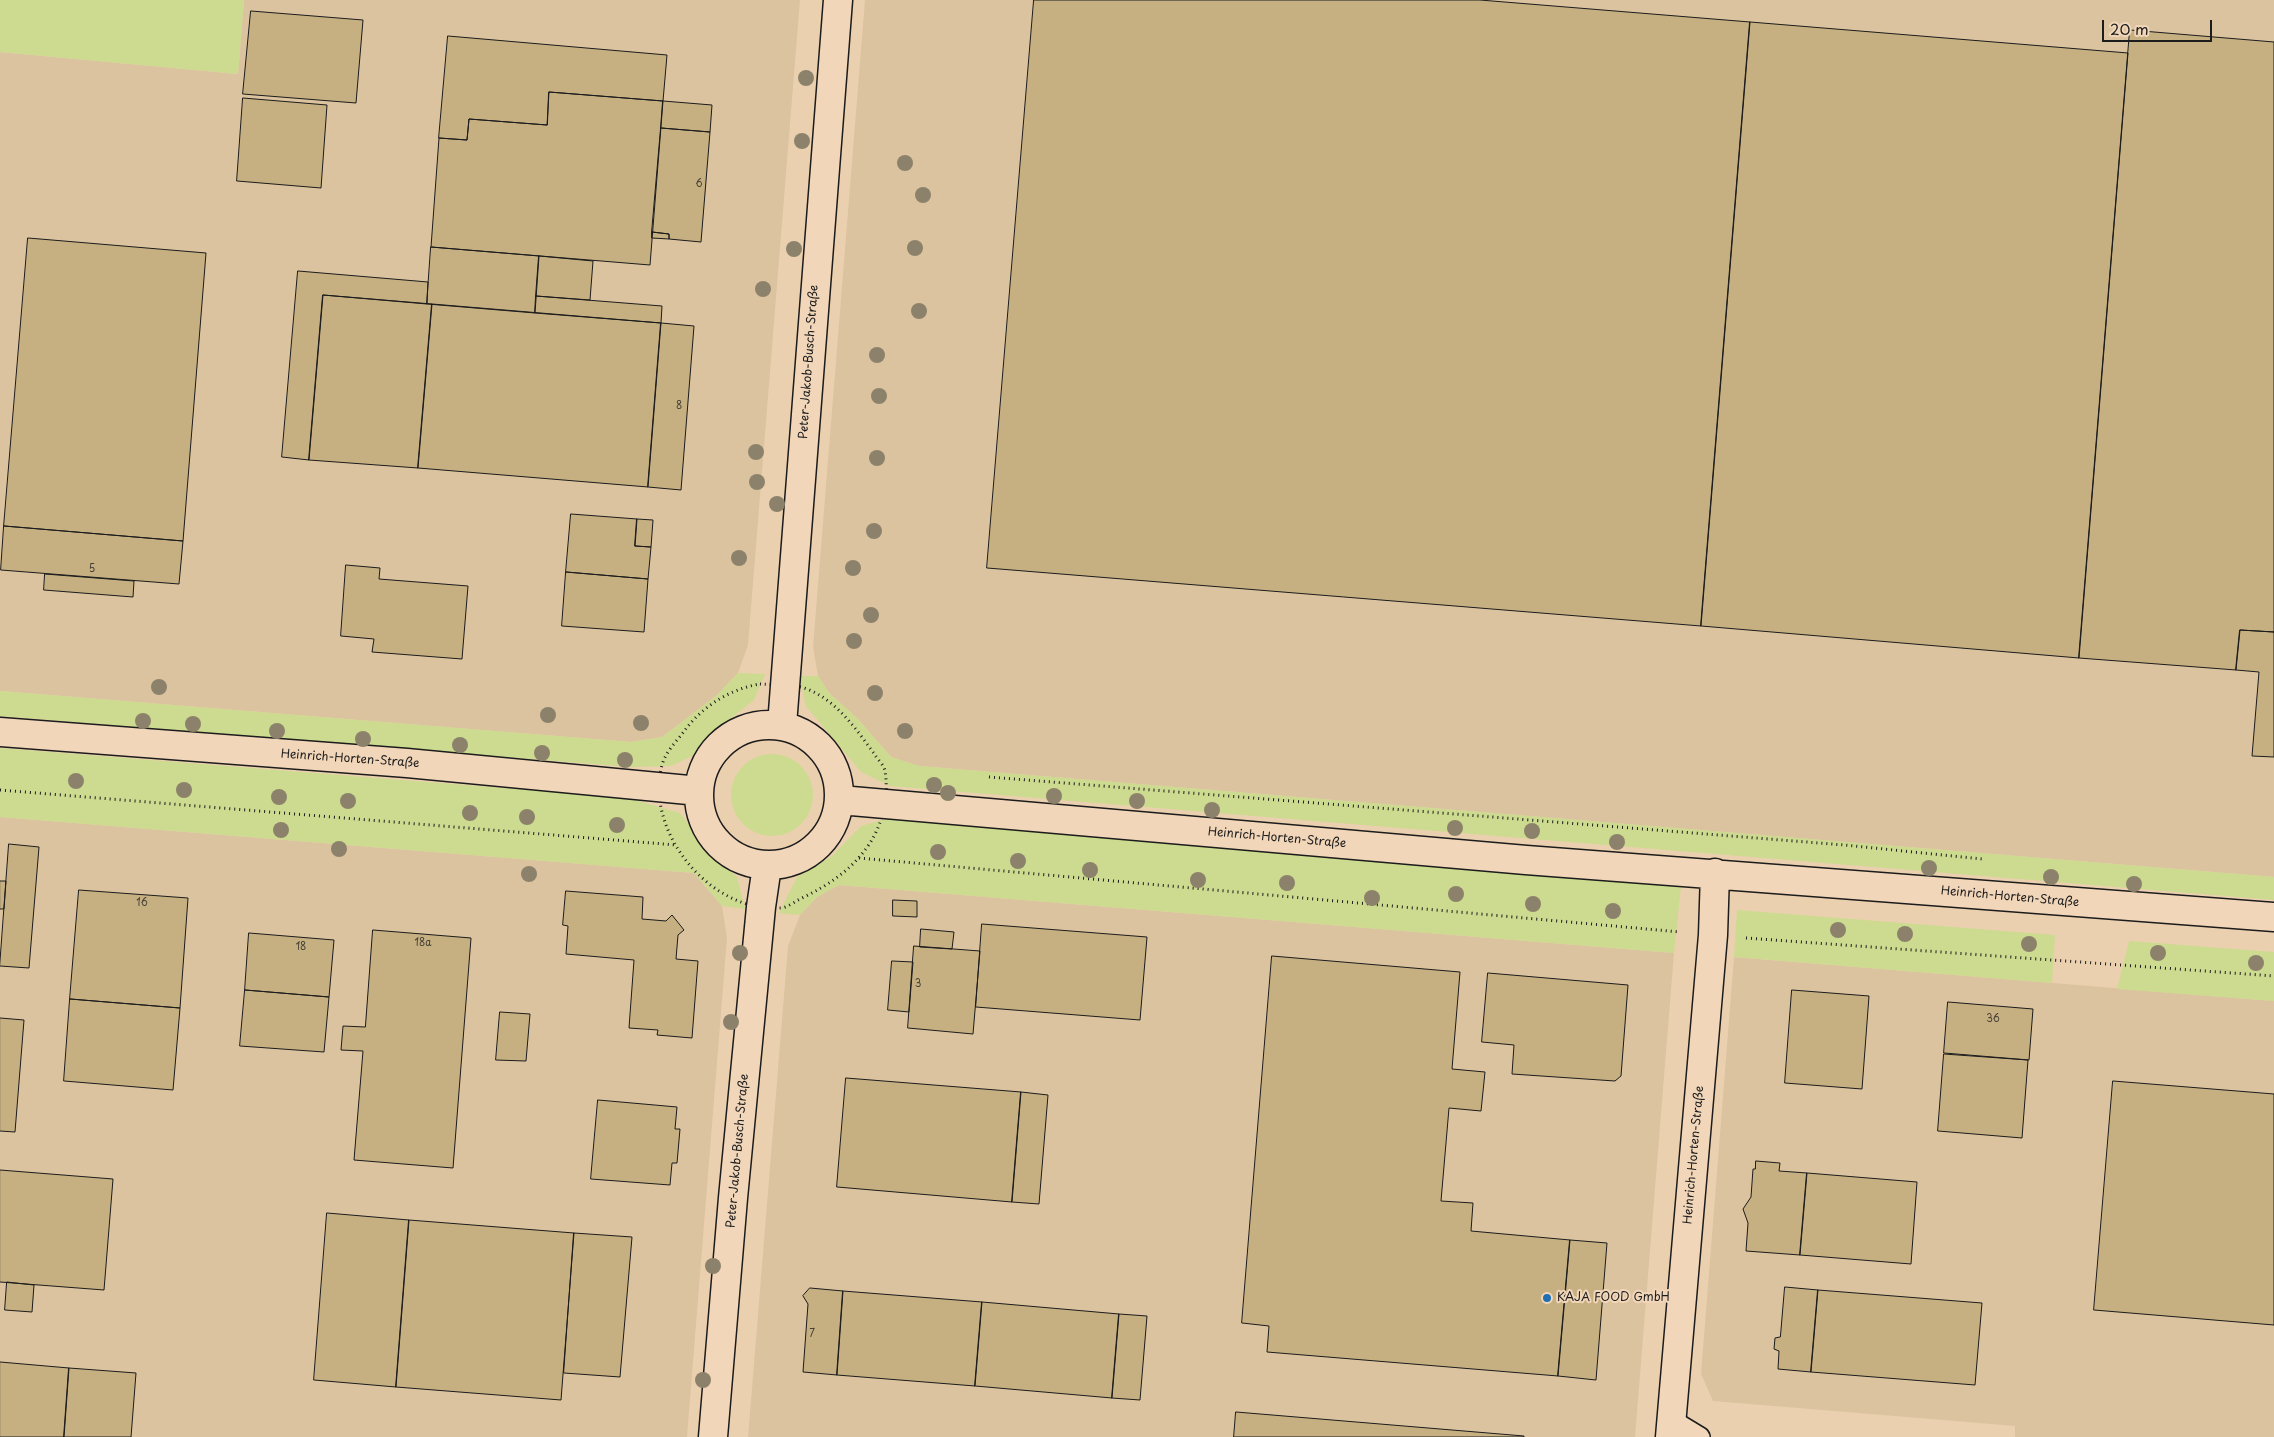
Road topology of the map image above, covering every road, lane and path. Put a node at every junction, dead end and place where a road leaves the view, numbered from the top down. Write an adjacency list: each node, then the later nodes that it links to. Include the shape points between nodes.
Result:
1 (838, 0): 2 (street, Peter-Jakob-Busch-Straße)
2 (784, 686): 3 (street, Peter-Jakob-Busch-Straße); 5 (path, via 802,687 837,709 864,738); 8 (path, via 745,686 708,706 667,753)
3 (782, 725): 10 (street, via 749,727 726,739 712,754 703,772); 11 (street, via 802,732 831,760 839,779)
4 (0, 732): 8 (street, Heinrich-Horten-Straße, via 406,763)
5 (885, 769): 6 (path); 12 (path)
6 (895, 770)
7 (984, 777): 15 (path, via 1834,844)
8 (660, 788): 10 (street, Heinrich-Horten-Straße); 13 (path, via 660,807)
9 (0, 790): 13 (path)
10 (699, 791): 16 (street, via 701,814 711,834 726,850 745,861)
11 (840, 800): 12 (street, Heinrich-Horten-Straße); 16 (street, via 835,821 824,840 808,854 789,863)
12 (884, 804): 14 (path, via 882,821); 17 (street, Heinrich-Horten-Straße, via 1526,860)
13 (676, 845): 18 (path, via 688,863 725,895)
14 (859, 858): 18 (path, via 849,870 782,908); 20 (path)
15 (1991, 860)
16 (767, 866): 18 (street, Peter-Jakob-Busch-Straße)
17 (1715, 873): 19 (street, Heinrich-Horten-Straße); 20 (street, Heinrich-Horten-Straße)
18 (761, 907): 23 (street, Peter-Jakob-Busch-Straße)
19 (2274, 917)
20 (1713, 935): 21 (path); 22 (street, Heinrich-Horten-Straße)
21 (2274, 976)
22 (1671, 1428): 24 (lane)
23 (713, 1437)
24 (1700, 1437)

